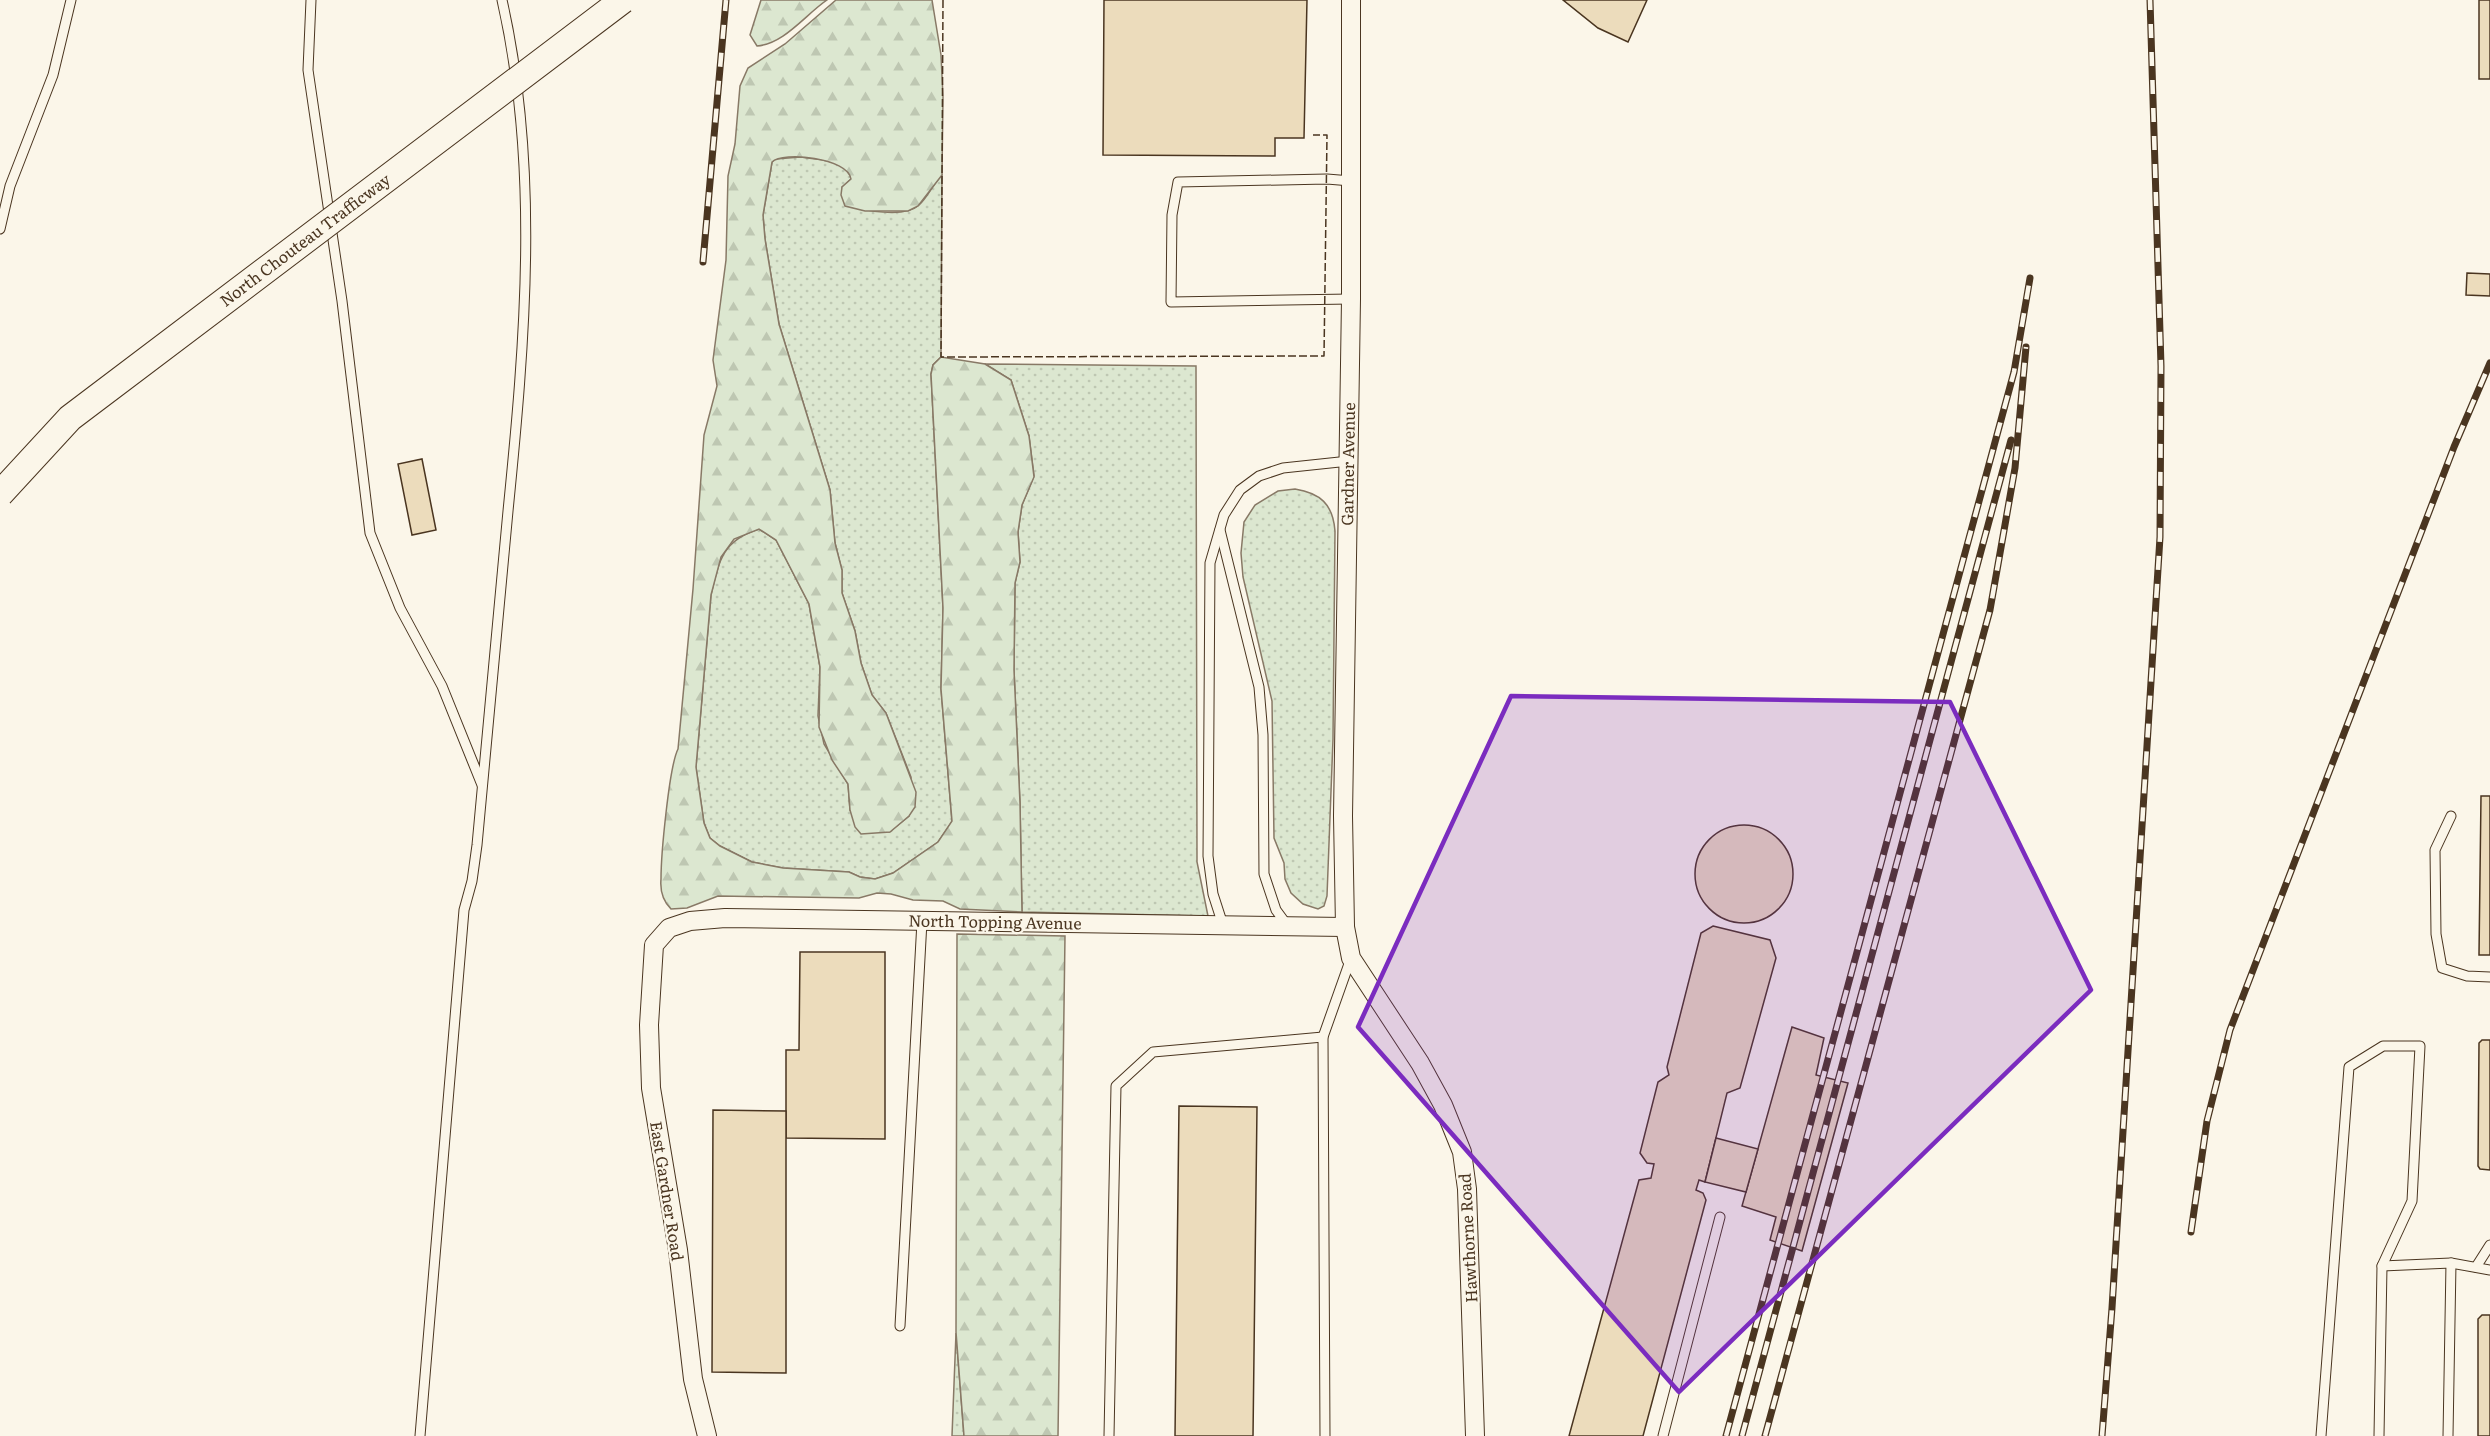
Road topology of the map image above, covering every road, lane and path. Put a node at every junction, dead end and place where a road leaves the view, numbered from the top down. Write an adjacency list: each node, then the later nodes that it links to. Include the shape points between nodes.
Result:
1 (71, 0): 7 (lane, via 53,75 10,186)
2 (311, 0): 12 (lane, via 309,79 342,301 369,534 400,608 442,686)
3 (502, 0): 12 (lane, via 514,57 522,134 526,277 519,398)
4 (623, 0): 10 (main road, North Chouteau Trafficway, bridge, via 70,418)
5 (1351, 0): 6 (street, Gardner Avenue)
6 (1351, 181): 8 (street, Gardner Avenue); 8 (lane, via 1178,182 1172,215 1171,302)
7 (0, 229)
8 (1351, 299): 9 (street, Gardner Avenue)
9 (1349, 462): 11 (lane, via 1283,468 1259,476 1231,501); 17 (street, Gardner Avenue)
10 (0, 494)
11 (1220, 530): 15 (lane, via 1210,563 1208,856); 16 (lane, via 1260,687 1264,874 1276,910)
12 (482, 787): 29 (lane, via 472,881 464,910)
13 (2451, 816): 20 (lane, via 2434,850 2436,934 2442,968 2467,976)
14 (922, 921): 15 (street, North Topping Avenue); 18 (street, North Topping Avenue, via 701,920 669,928); 28 (lane)
15 (1222, 925): 16 (street, North Topping Avenue)
16 (1288, 926): 17 (street, North Topping Avenue)
17 (1345, 927): 19 (street, Hawthorne Road)
18 (654, 945): 30 (street, East Gardner Road, via 649,1025 651,1088 678,1250 693,1379)
19 (1351, 958): 21 (lane); 33 (street, Hawthorne Road, via 1420,1063 1462,1152 1467,1189)
20 (2490, 977)
21 (1323, 1037): 31 (lane, via 1153,1052 1116,1086); 32 (lane)
22 (1720, 1217): 34 (lane)
23 (2490, 1245): 26 (lane)
24 (2451, 1263): 25 (lane); 26 (lane); 37 (lane)
25 (2382, 1266): 35 (lane, via 2412,1201 2420,1046 2383,1046 2349,1067); 36 (lane)
26 (2476, 1267): 27 (lane)
27 (2490, 1270)
28 (900, 1326)
29 (420, 1436)
30 (707, 1436)
31 (1109, 1436)
32 (1325, 1436)
33 (1475, 1436)
34 (1663, 1436)
35 (2321, 1436)
36 (2379, 1436)
37 (2448, 1436)

